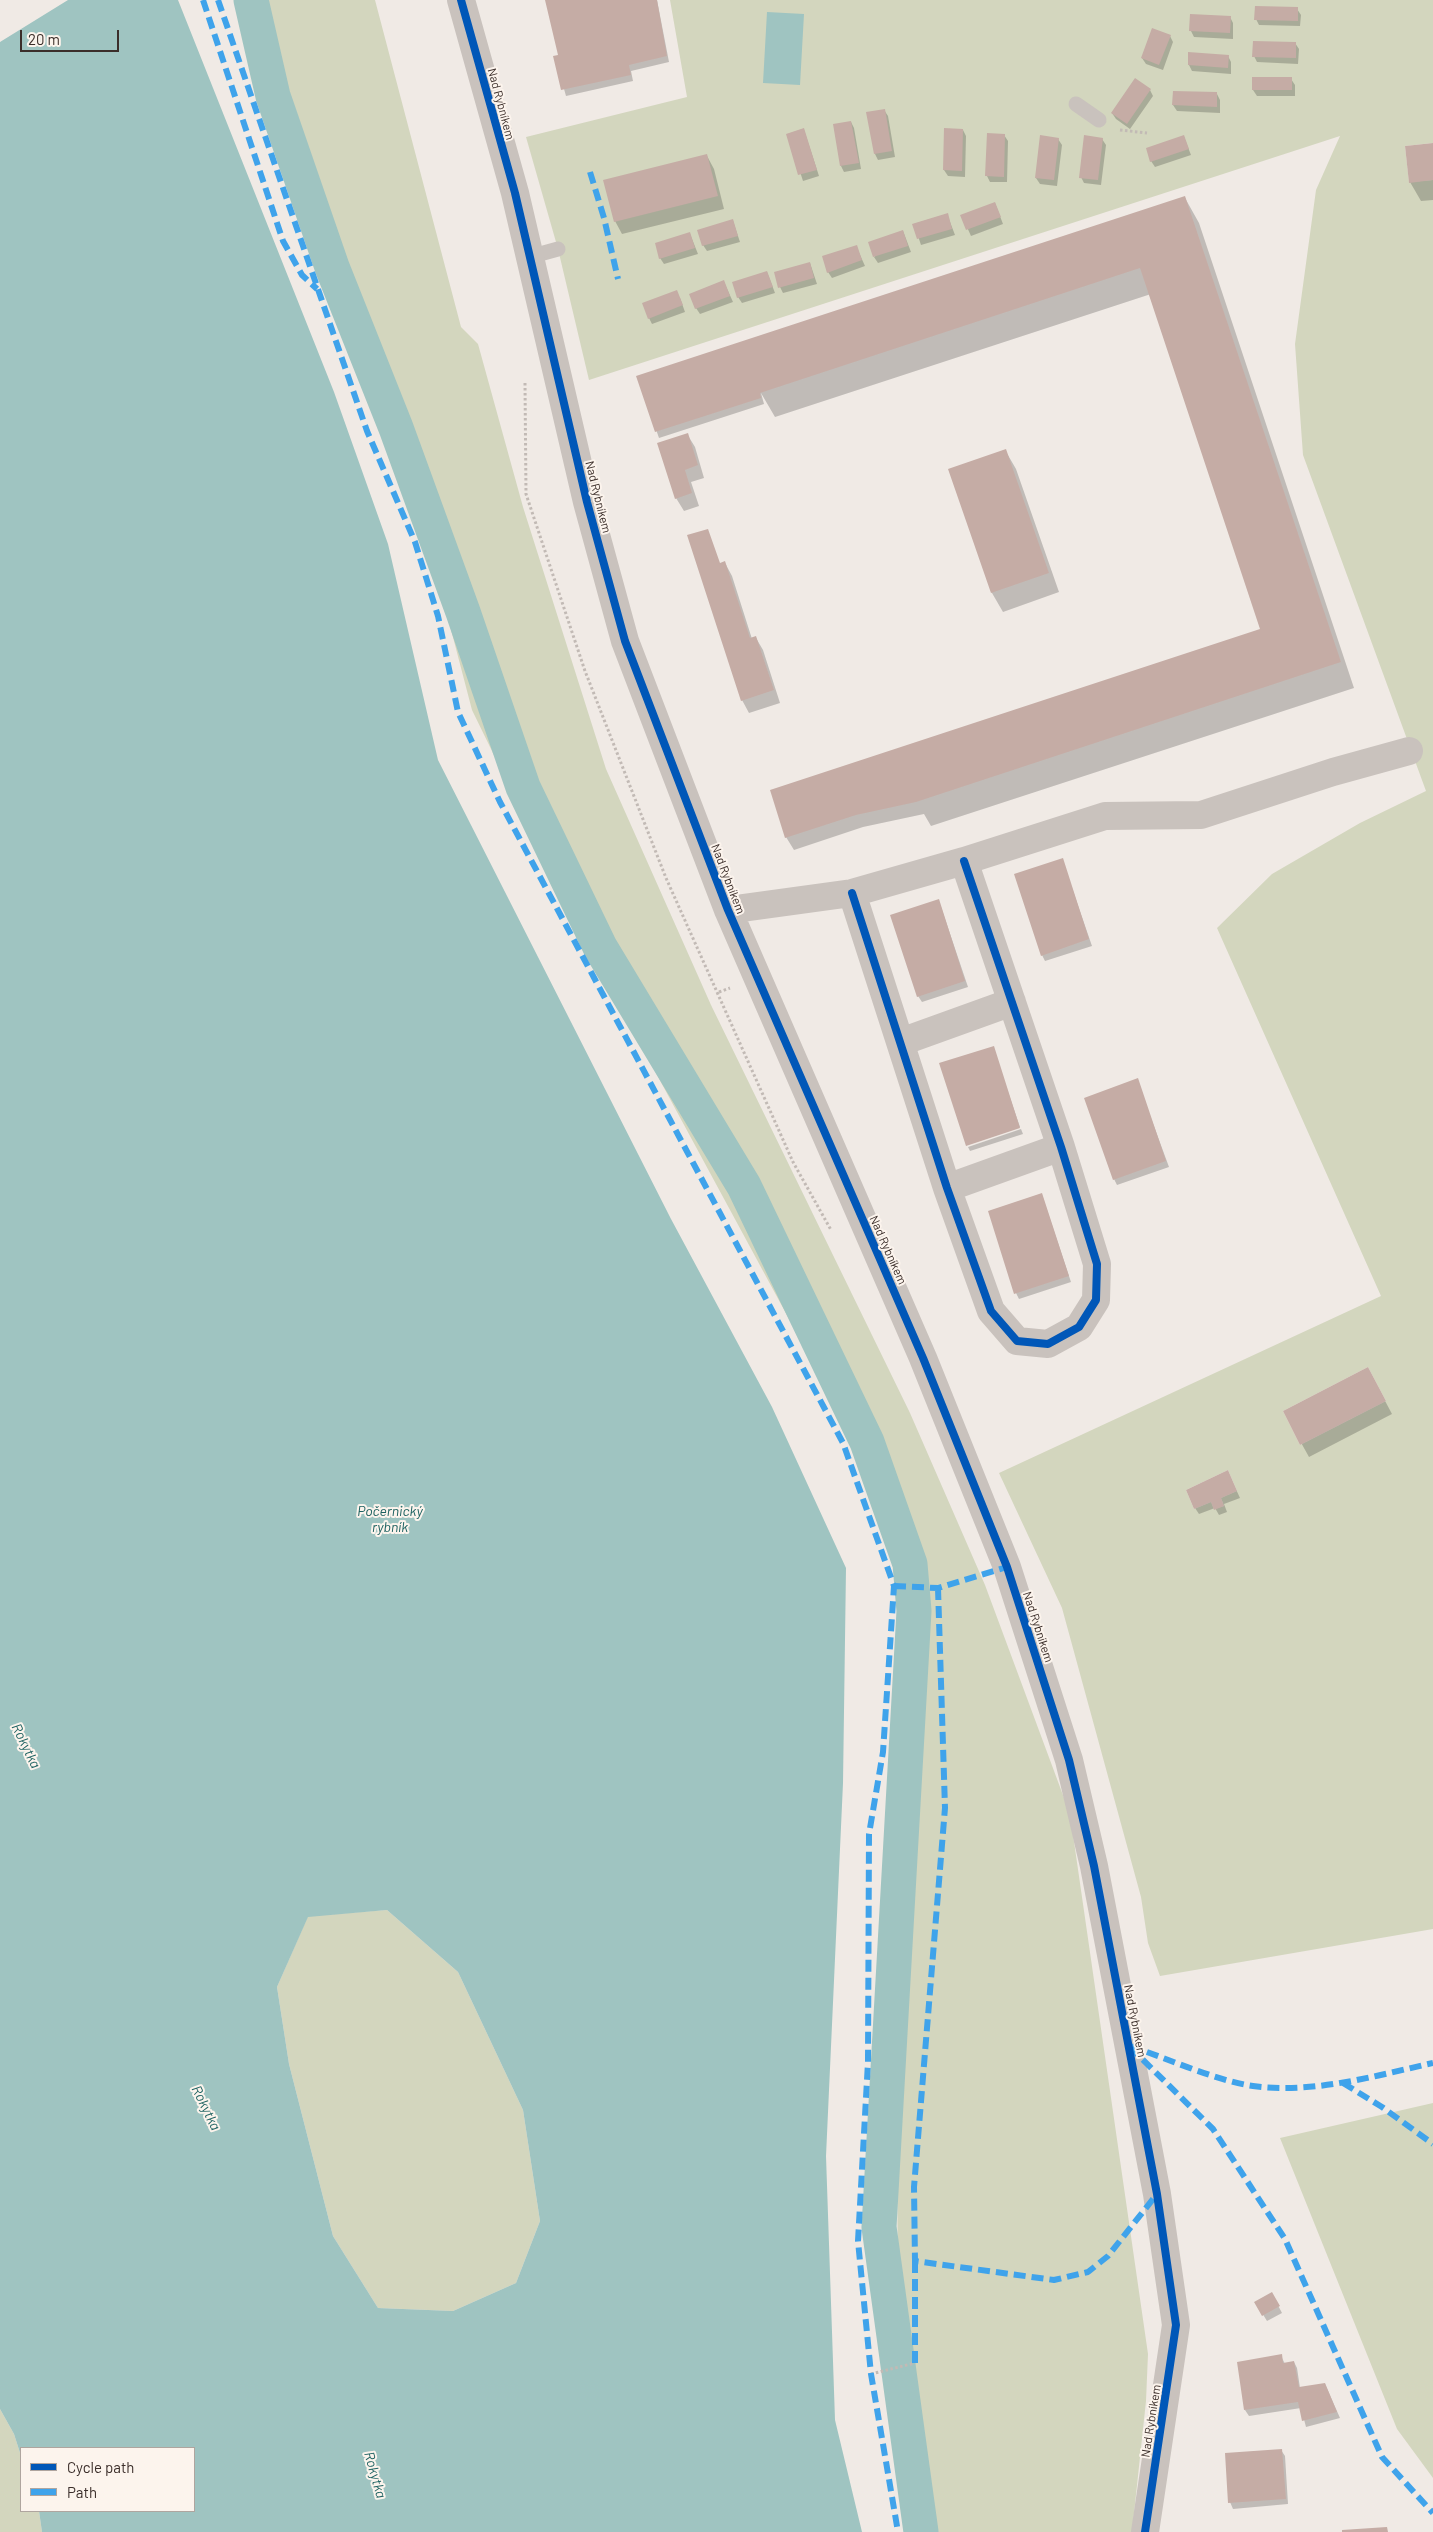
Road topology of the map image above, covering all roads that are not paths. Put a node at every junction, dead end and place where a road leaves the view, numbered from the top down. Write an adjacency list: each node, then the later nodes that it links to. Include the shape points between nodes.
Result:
1 (462, 0): 5 (street, Nad Rybníkem)
2 (1076, 104): 3 (lane)
3 (1099, 120)
4 (558, 249): 5 (lane)
5 (529, 257): 9 (street, Nad Rybníkem, via 587,502 625,641)
6 (1409, 751): 7 (street, via 1201,815 1105,816)
7 (964, 861): 8 (street); 10 (street)
8 (852, 893): 9 (street); 11 (street)
9 (728, 910): 14 (street, Nad Rybníkem, via 923,1358 986,1513 1008,1568 1069,1760 1094,1866 1157,2194 1176,2325)
10 (1012, 1002): 11 (street); 12 (street)
11 (901, 1042): 13 (street)
12 (1060, 1147): 13 (street); 13 (street, via 1096,1264 1096,1300 1079,1327 1048,1344 1017,1341 991,1310)
13 (947, 1188)
14 (1145, 2532)

